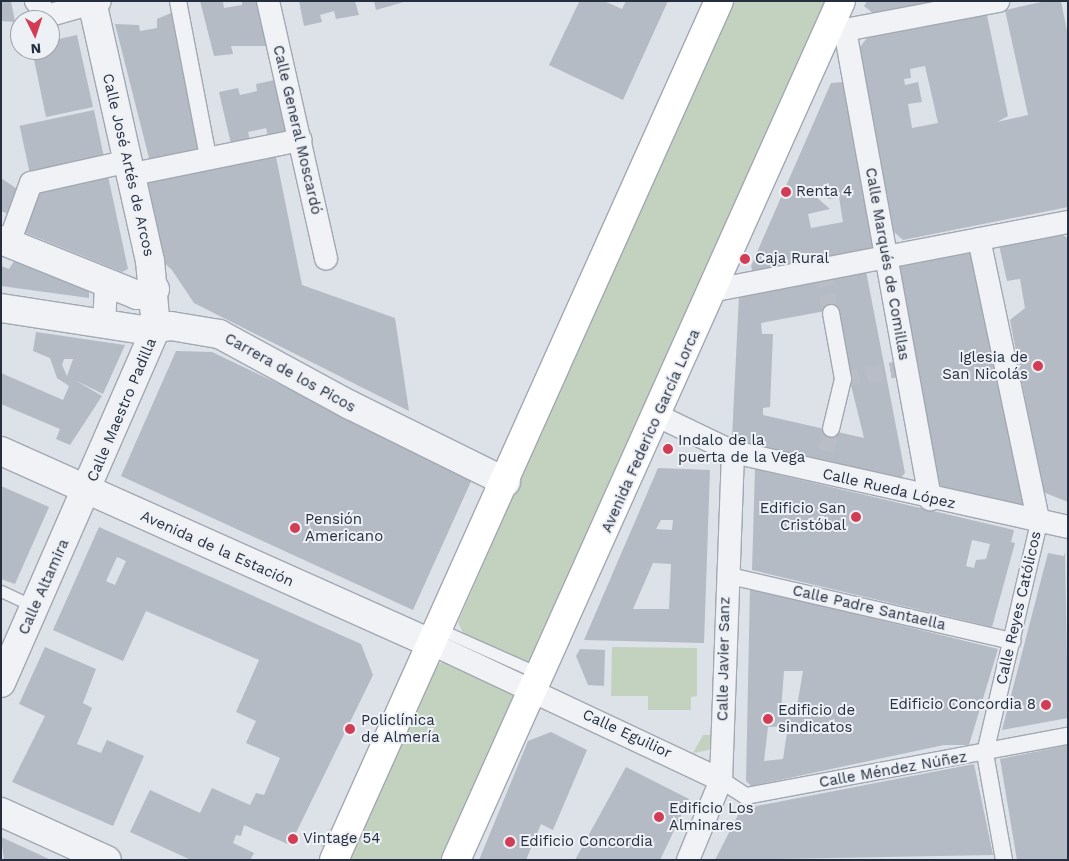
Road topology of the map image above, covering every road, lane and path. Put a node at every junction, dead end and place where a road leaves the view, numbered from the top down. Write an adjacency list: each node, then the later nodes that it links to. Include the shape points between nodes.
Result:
1 (36, 1): 6 (street, via 47,16)
2 (178, 1): 9 (street)
3 (268, 1): 8 (street, Calle General Moscardó)
4 (719, 1): 27 (main road)
5 (998, 1): 7 (street)
6 (95, 2): 10 (street, Calle José Artés de Arcos)
7 (839, 18): 14 (street, Calle Marqués de Comillas); 18 (main road, Avenida Federico García Lorca)
8 (300, 140): 9 (street); 15 (street, Calle General Moscardó)
9 (208, 157): 10 (street)
10 (127, 169): 13 (street, via 31,183); 17 (street, Calle José Artés de Arcos)
11 (1068, 222): 12 (street)
12 (979, 239): 14 (street); 30 (street, Calle Reyes Católicos)
13 (5, 241): 16 (street)
14 (888, 257): 18 (street); 29 (street, Calle Marqués de Comillas)
15 (326, 259)
16 (106, 286): 17 (street, via 137,295); 21 (street)
17 (155, 289): 22 (street, Calle José Artés de Arcos)
18 (715, 290): 23 (main road, Avenida Federico García Lorca)
19 (1, 308): 21 (street, Carrera de los Picos)
20 (830, 313): 24 (street, via 844,379)
21 (104, 324): 22 (street, Carrera de los Picos)
22 (156, 329): 27 (street, Carrera de los Picos, via 172,326 219,334 350,406); 28 (street, Calle Maestro Padilla)
23 (658, 416): 26 (street, Calle Rueda López); 37 (main road, Avenida Federico García Lorca)
24 (831, 429)
25 (1, 451): 28 (street, Avenida de la Estación)
26 (733, 452): 29 (street, Calle Rueda López); 32 (street, Calle Javier Sanz)
27 (506, 482): 35 (main road)
28 (88, 490): 34 (street, Calle Altamira); 35 (street, Avenida de la Estación)
29 (930, 498): 30 (street, Calle Rueda López)
30 (1039, 524): 31 (street, Calle Rueda López); 36 (street, Calle Reyes Católicos)
31 (1068, 527)
32 (726, 575): 36 (street, Calle Padre Santaella); 40 (street, Calle Javier Sanz)
33 (1, 592): 34 (lane)
34 (35, 607): 38 (street, Calle Altamira)
35 (436, 637): 37 (street, Calle Eguilior); 46 (main road)
36 (1012, 641): 41 (street, Calle Reyes Católicos)
37 (537, 682): 42 (street, Calle Eguilior); 47 (main road, Avenida Federico García Lorca)
38 (1, 683)
39 (1068, 736): 41 (street, Calle Méndez Núñez)
40 (723, 745): 42 (street); 43 (street, Calle Javier Sanz)
41 (985, 753): 43 (street, Calle Méndez Núñez, via 746,796); 49 (street, Calle Reyes Católicos)
42 (700, 768): 43 (street, Calle Eguilior)
43 (721, 780): 48 (street, Calle Javier Sanz)
44 (1, 812): 45 (street)
45 (107, 860)
46 (334, 860)
47 (456, 860)
48 (688, 860)
49 (1004, 860)

